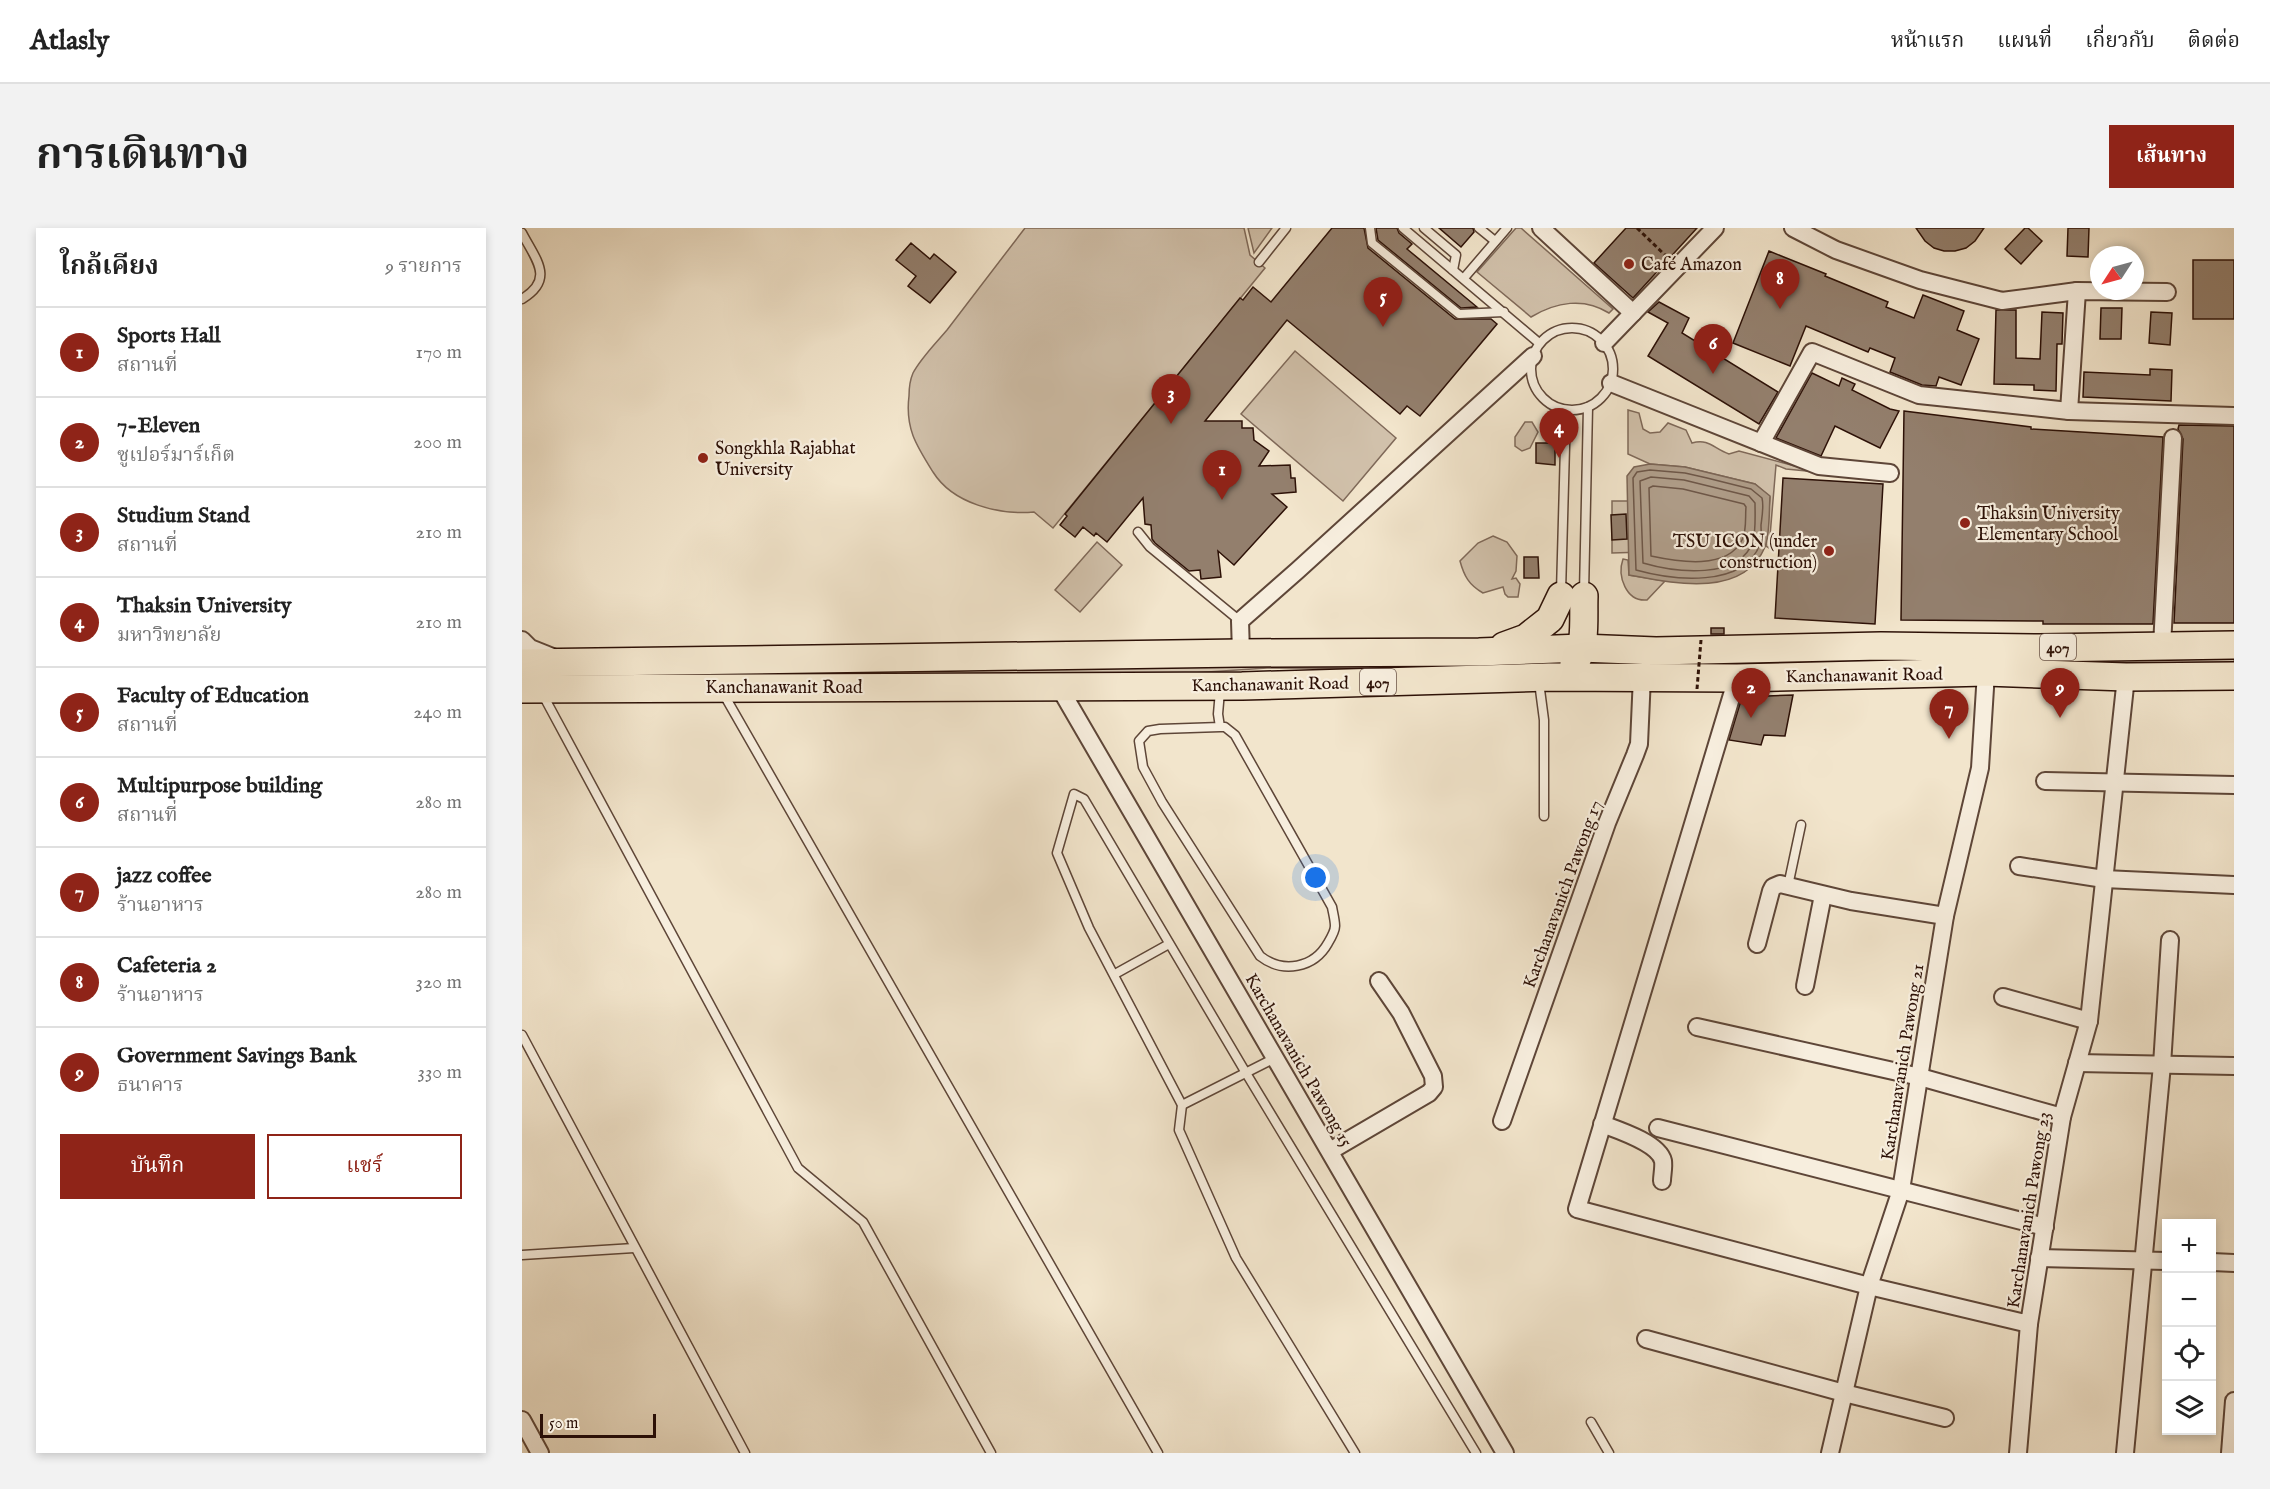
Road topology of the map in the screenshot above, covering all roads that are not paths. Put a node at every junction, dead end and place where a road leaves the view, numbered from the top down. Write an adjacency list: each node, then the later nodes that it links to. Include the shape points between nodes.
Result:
1 (1286, 228): 12 (lane)
2 (1370, 228): 18 (lane, via 1372,243 1459,314)
3 (1403, 228): 13 (lane)
4 (1424, 228): 13 (lane, via 1456,255)
5 (1479, 228): 11 (lane)
6 (1507, 228): 11 (lane)
7 (1540, 228): 19 (street)
8 (1715, 228): 19 (street)
9 (1793, 228): 15 (street, via 1836,250 1920,280 2002,301)
10 (522, 233): 17 (lane, via 541,270 538,287)
11 (1495, 241): 14 (lane)
12 (1259, 262)
13 (1453, 270): 14 (lane)
14 (1464, 278): 18 (lane)
15 (2077, 291): 16 (street); 25 (street)
16 (2168, 292)
17 (522, 299)
18 (1504, 312): 21 (lane)
19 (1633, 313): 20 (street)
20 (1605, 343): 21 (lane, via 1590,332 1572,327 1554,332); 22 (lane, via 1613,363)
21 (1536, 349): 24 (lane, via 1531,370 1534,384 1552,405); 32 (street)
22 (1611, 383): 23 (lane, via 1606,393); 28 (street)
23 (1588, 407): 24 (lane); 31 (lane)
24 (1566, 410): 31 (lane)
25 (2069, 411): 26 (street); 28 (street, via 1919,395 1812,352)
26 (2234, 416)
27 (2173, 438): 35 (street)
28 (1761, 443): 29 (street, via 1819,466)
29 (1890, 473)
30 (1138, 532): 32 (lane, via 1150,547)
31 (1572, 596): 36 (main road, via 1614,639); 37 (main road, via 1526,638); 41 (main road)
32 (1240, 621): 38 (street)
33 (522, 640): 40 (street, via 530,648)
34 (2234, 645): 35 (main road, Kanchanawanit Road / 407)
35 (2162, 646): 36 (main road, Kanchanawanit Road / 407)
36 (1656, 651): 41 (main road, Kanchanawanit Road / 407)
37 (1479, 652): 38 (main road, Kanchanawanit Road / 407); 41 (main road, Kanchanawanit Road / 407)
38 (1241, 653): 40 (main road, Kanchanawanit Road / 407)
39 (522, 663): 40 (main road, Kanchanawanit Road / 407)
40 (570, 663)
41 (1561, 664): 43 (main road, Kanchanawanit Road / 407, via 1597,678); 47 (main road, Kanchanawanit Road / 407); 55 (lane, via 1544,720)
42 (1986, 672): 45 (main road, Kanchanawanit Road / 407); 46 (main road, Kanchanawanit Road / 407); 62 (street, Karchanavanich Pawong 21, via 1980,768)
43 (1642, 676): 46 (main road, Kanchanawanit Road / 407); 81 (street, Karchanavanich Pawong 17, via 1639,744 1607,823)
44 (2234, 676): 45 (main road, Kanchanawanit Road / 407)
45 (2126, 677): 53 (street, Karchanavanich Pawong 23)
46 (1737, 678): 82 (street)
47 (1220, 686): 48 (main road, Kanchanawanit Road / 407); 51 (lane)
48 (1059, 687): 49 (main road, Kanchanawanit Road / 407); 73 (street, Karchanavanich Pawong 15)
49 (720, 688): 50 (main road, Kanchanawanit Road / 407); 106 (lane)
50 (531, 689): 105 (lane, via 798,1168 863,1222)
51 (1220, 727): 51 (lane, via 1148,731 1139,741 1143,767 1260,956 1279,966 1308,963 1323,952 1335,928 1332,907 1235,735)
52 (2045, 781): 53 (street)
53 (2114, 782): 54 (street); 58 (street, Karchanavanich Pawong 23)
54 (2234, 785)
55 (1544, 816)
56 (1801, 825): 60 (lane)
57 (2019, 866): 58 (street)
58 (2104, 879): 59 (street); 70 (street, Karchanavanich Pawong 23)
59 (2234, 885)
60 (1788, 886): 61 (street); 65 (street, via 1773,887)
61 (1823, 896): 62 (street); 68 (street)
62 (1945, 916): 78 (street, Karchanavanich Pawong 21)
63 (2170, 940): 75 (street)
64 (1169, 944): 66 (lane); 66 (lane, via 1084,799 1074,794 1057,854); 77 (lane)
65 (1757, 944)
66 (1115, 974): 79 (lane)
67 (1380, 981): 84 (street, via 1433,1076 1434,1087)
68 (1805, 986)
69 (2003, 996): 70 (street)
70 (2090, 1021): 74 (street, Karchanavanich Pawong 23)
71 (1697, 1028): 78 (street)
72 (522, 1035): 88 (lane)
73 (1275, 1058): 77 (lane); 84 (street, Karchanavanich Pawong 15)
74 (2077, 1063): 75 (street); 80 (street, Karchanavanich Pawong 23)
75 (2162, 1065): 76 (street); 91 (street)
76 (2234, 1066)
77 (1246, 1073): 79 (lane); 108 (lane)
78 (1920, 1077): 80 (street); 86 (street, Karchanavanich Pawong 21)
79 (1182, 1105): 107 (lane, via 1179,1130 1236,1258)
80 (2062, 1117): 87 (street, Karchanavanich Pawong 23)
81 (1502, 1121)
82 (1602, 1124): 85 (street, via 1644,1142 1657,1152 1663,1161); 95 (street, Karchanavanich Pawong 23, via 1577,1209)
83 (1658, 1128): 86 (street)
84 (1330, 1151): 109 (street, Karchanavanich Pawong 15)
85 (1662, 1181)
86 (1901, 1190): 87 (street); 95 (street, Karchanavanich Pawong 21)
87 (2045, 1227): 90 (street, Karchanavanich Pawong 23)
88 (634, 1248): 89 (lane); 104 (lane)
89 (522, 1255)
90 (2039, 1258): 91 (street); 96 (street, Karchanavanich Pawong 23)
91 (2143, 1261): 92 (street); 113 (street)
92 (2162, 1261)
93 (2216, 1263): 94 (street)
94 (2234, 1263)
95 (1869, 1286): 96 (street, Karchanavanich Pawong 23); 98 (street, Karchanavanich Pawong 21)
96 (2029, 1324): 112 (street)
97 (1646, 1339): 98 (street)
98 (1844, 1393): 100 (street); 111 (street, Karchanavanich Pawong 21)
99 (2234, 1401): 114 (street)
100 (1945, 1418)
101 (522, 1420): 103 (street)
102 (1591, 1422): 110 (lane)
103 (540, 1453)
104 (745, 1453)
105 (991, 1453)
106 (1158, 1453)
107 (1355, 1453)
108 (1476, 1453)
109 (1505, 1453)
110 (1609, 1453)
111 (1830, 1453)
112 (2018, 1453)
113 (2125, 1453)
114 (2230, 1453)

